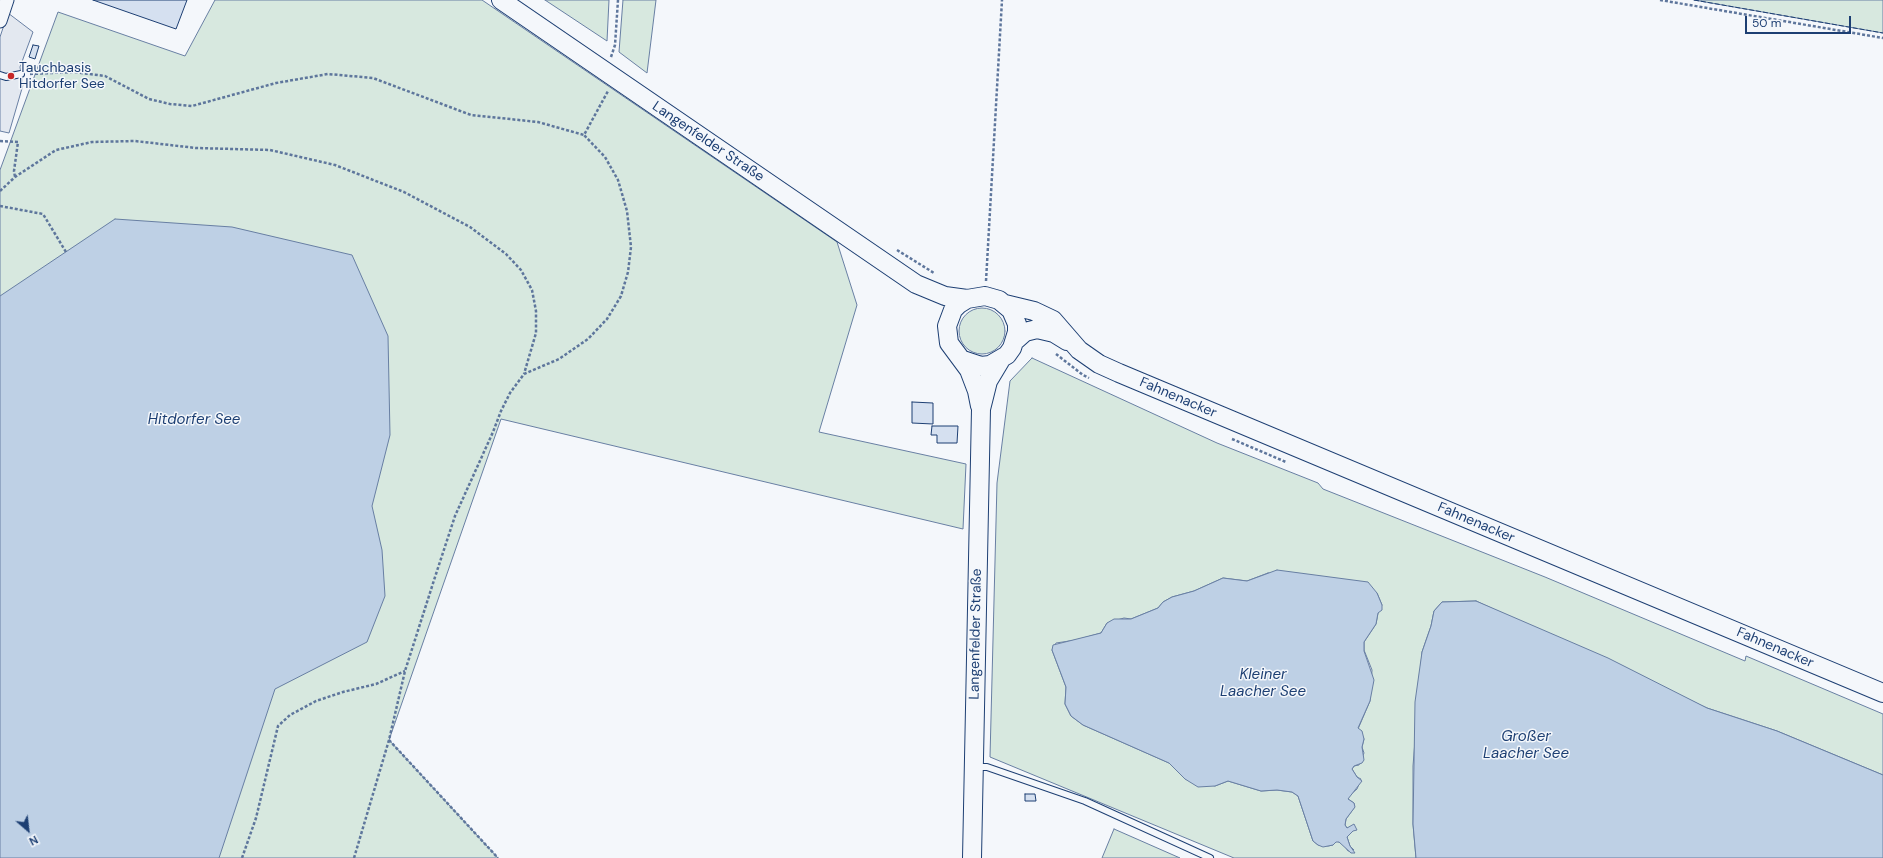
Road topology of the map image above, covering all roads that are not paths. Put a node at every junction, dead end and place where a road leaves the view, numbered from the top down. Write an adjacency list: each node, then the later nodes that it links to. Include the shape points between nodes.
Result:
1 (7, 0): 3 (street)
2 (501, 0): 6 (street, Langenfelder Straße)
3 (0, 21)
4 (21, 74): 5 (lane, via 6,77)
5 (0, 75)
6 (916, 284): 7 (street, Langenfelder Straße, via 945,296); 9 (street, Langenfelder Straße, via 936,307)
7 (967, 299): 8 (street, Langenfelder Straße, via 986,285 992,297); 9 (street, via 953,310)
8 (1005, 304): 10 (street, via 1015,317); 11 (street, Fahnenacker, via 1034,311 1053,320)
9 (947, 326): 12 (street, Langenfelder Straße, via 948,343)
10 (1016, 340): 11 (street, Fahnenacker, via 1025,332 1037,329 1054,333); 13 (street, Langenfelder Straße, via 1007,356)
11 (1074, 346): 15 (street, Fahnenacker, via 1088,358 1119,373)
12 (962, 360): 13 (street, via 981,366); 14 (street, Langenfelder Straße, via 974,382)
13 (1000, 361): 14 (street, Langenfelder Straße, via 988,381)
14 (981, 409): 16 (street, Langenfelder Straße)
15 (1883, 693)
16 (980, 767): 17 (street, Langenfelder Straße); 18 (lane, via 1085,801)
17 (972, 858)
18 (1210, 858)

